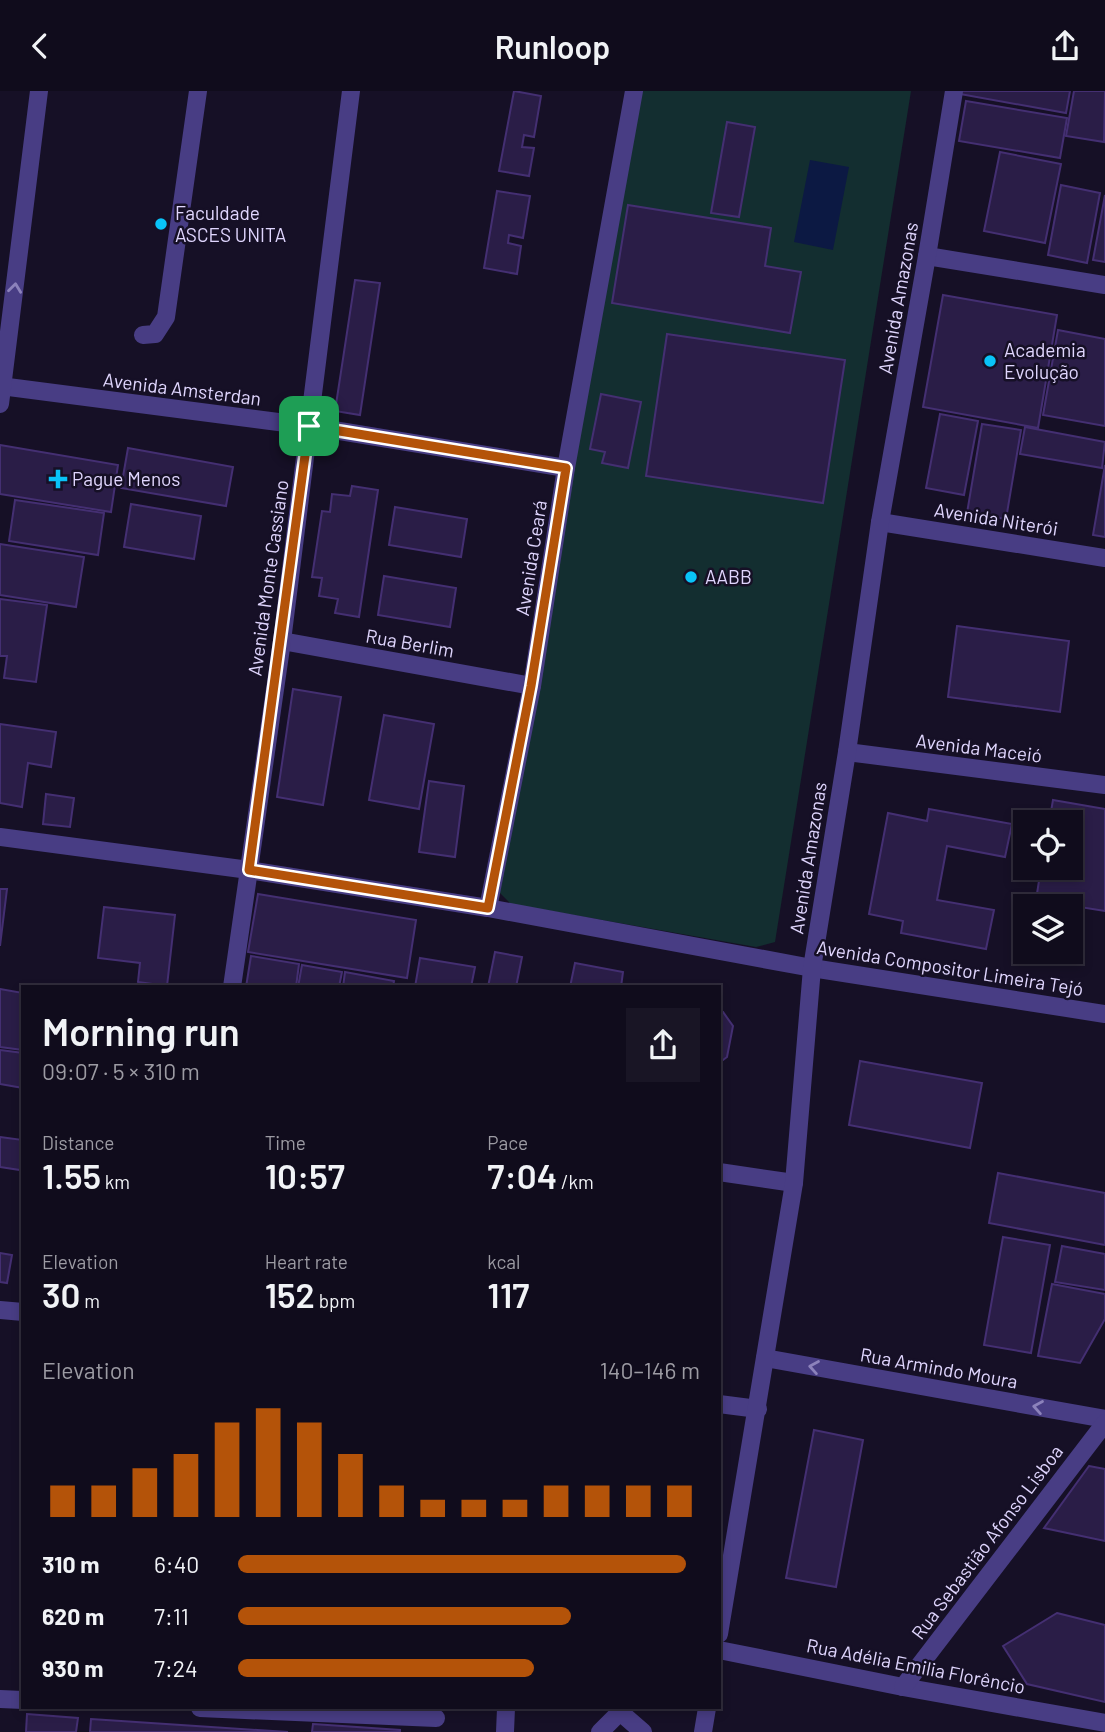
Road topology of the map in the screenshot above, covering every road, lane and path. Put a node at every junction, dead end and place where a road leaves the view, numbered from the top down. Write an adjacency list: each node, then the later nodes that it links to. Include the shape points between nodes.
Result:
1 (39, 91): 9 (street, one-way to 1)
2 (198, 91): 8 (street, via 166,317 155,334)
3 (351, 91): 10 (street, Avenida Monte Cassiano)
4 (634, 91): 11 (street, Avenida Ceará)
5 (954, 91): 6 (street, Avenida Amazonas)
6 (927, 256): 7 (street); 12 (street, Avenida Amazonas)
7 (1105, 285)
8 (143, 335)
9 (1, 392): 10 (street, Avenida Amsterdan)
10 (309, 426): 11 (street, Avenida Amsterdan); 14 (street, Avenida Monte Cassiano)
11 (566, 468): 15 (street, Avenida Ceará)
12 (880, 522): 13 (street, Avenida Niterói); 16 (street, Avenida Amazonas)
13 (1105, 558)
14 (282, 641): 15 (street, Rua Berlim); 19 (street, Avenida Monte Cassiano)
15 (531, 686): 20 (street, Avenida Ceará)
16 (847, 753): 17 (street, Avenida Maceió); 21 (street, Avenida Amazonas)
17 (1105, 785)
18 (0, 837): 19 (street, Avenida Compositor Limeira Tejó)
19 (249, 870): 20 (street, Avenida Compositor Limeira Tejó); 22 (street, Avenida Monte Cassiano)
20 (488, 908): 21 (street, Avenida Compositor Limeira Tejó)
21 (812, 968): 23 (street, Avenida Compositor Limeira Tejó); 25 (street, Avenida Amazonas)
22 (232, 985)
23 (1105, 1014)
24 (721, 1172): 25 (street)
25 (794, 1183): 28 (street, Avenida Amazonas)
26 (0, 1310): 27 (street)
27 (21, 1313)
28 (765, 1358): 30 (street, Avenida Amazonas); 31 (street, Rua Armindo Moura, one-way to 28)
29 (721, 1403): 30 (street)
30 (758, 1409): 32 (street, Avenida Amazonas)
31 (1105, 1421): 34 (street, Rua Sebastião Afonso Lisboa)
32 (721, 1622)
33 (721, 1650): 34 (street, Rua Adélia Emilia Florêncio)
34 (903, 1687): 42 (street, Rua Adélia Emilia Florêncio)
35 (0, 1699): 36 (street)
36 (21, 1700)
37 (224, 1709): 41 (street)
38 (506, 1709): 43 (street)
39 (707, 1709): 46 (street)
40 (622, 1710): 44 (street); 45 (street)
41 (436, 1718)
42 (1105, 1723)
43 (505, 1732)
44 (600, 1732)
45 (643, 1732)
46 (703, 1732)

